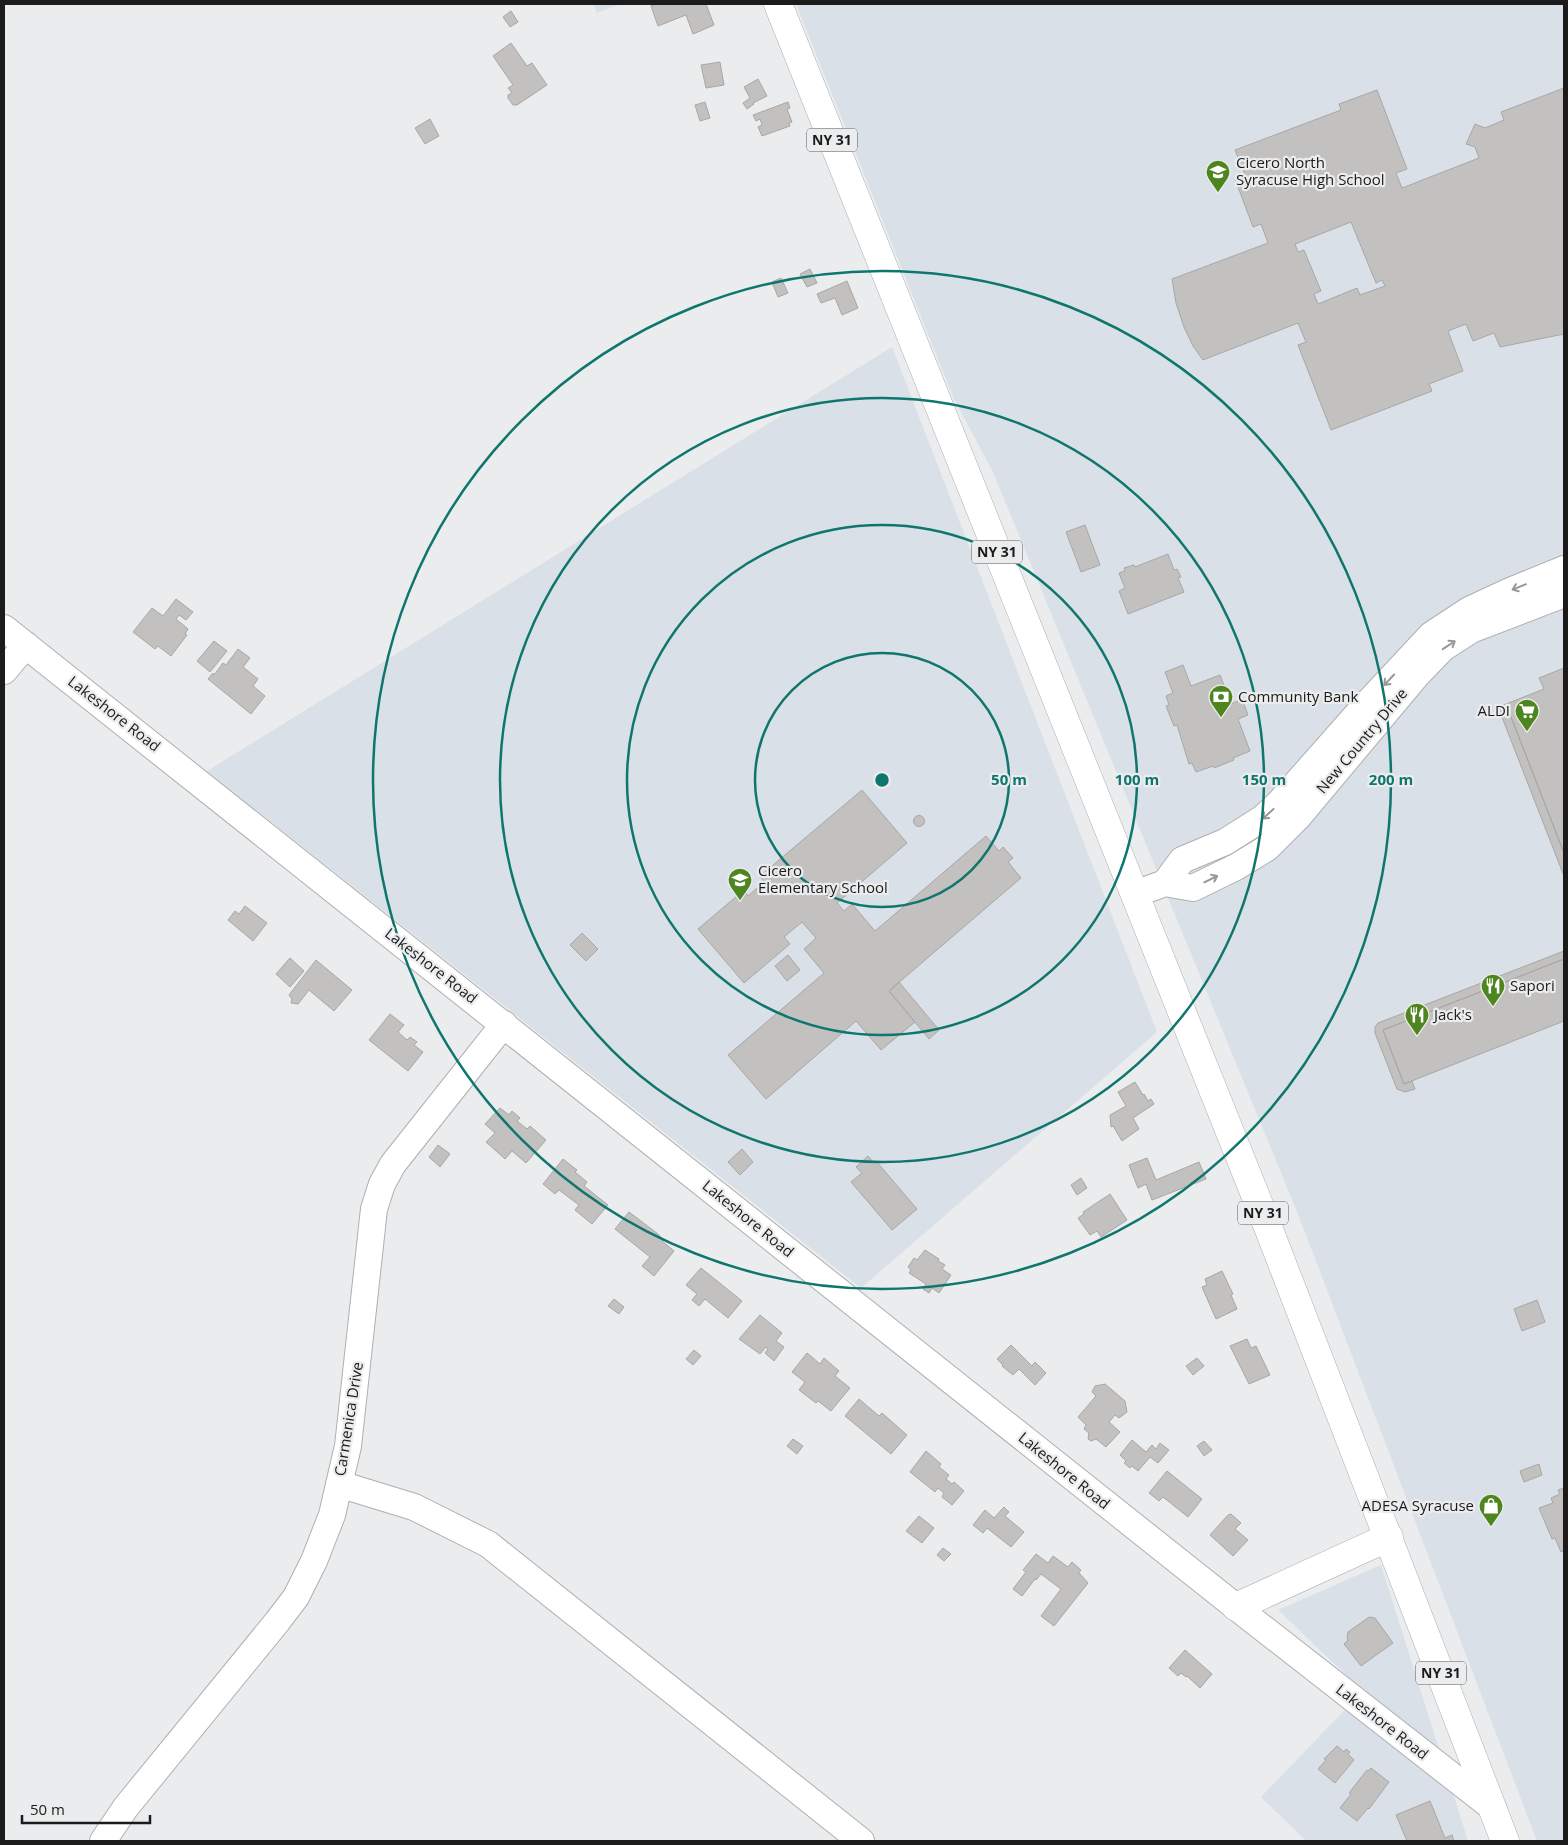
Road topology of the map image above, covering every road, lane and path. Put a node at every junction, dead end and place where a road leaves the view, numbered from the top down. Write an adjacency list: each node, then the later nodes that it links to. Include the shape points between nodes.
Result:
1 (778, 4): 8 (main road, NY 31)
2 (1564, 569): 7 (street, New Country Drive, one-way to 7, via 1469,610 1431,635 1263,818 1225,842 1182,860)
3 (1564, 594): 7 (street, New Country Drive, one-way to 3, via 1193,888 1236,868 1267,848 1299,816 1443,648 1471,630)
4 (4, 628): 5 (street, Lakeshore Road)
5 (26, 644): 6 (street); 9 (street, Lakeshore Road)
6 (4, 671)
7 (1165, 884): 8 (street, New Country Drive)
8 (1135, 894): 11 (main road, NY 31)
9 (504, 1024): 10 (street, Carmenica Drive, via 393,1164 382,1184 374,1209 348,1446); 12 (street, Lakeshore Road)
10 (339, 1484): 14 (street, Carmenica Drive, via 332,1515 296,1597 126,1807); 15 (street, via 414,1507 488,1544)
11 (1389, 1537): 12 (main road); 13 (main road, NY 31)
12 (1236, 1607): 13 (street, Lakeshore Road)
13 (1493, 1808): 16 (main road, NY 31)
14 (103, 1841)
15 (861, 1841)
16 (1505, 1841)

